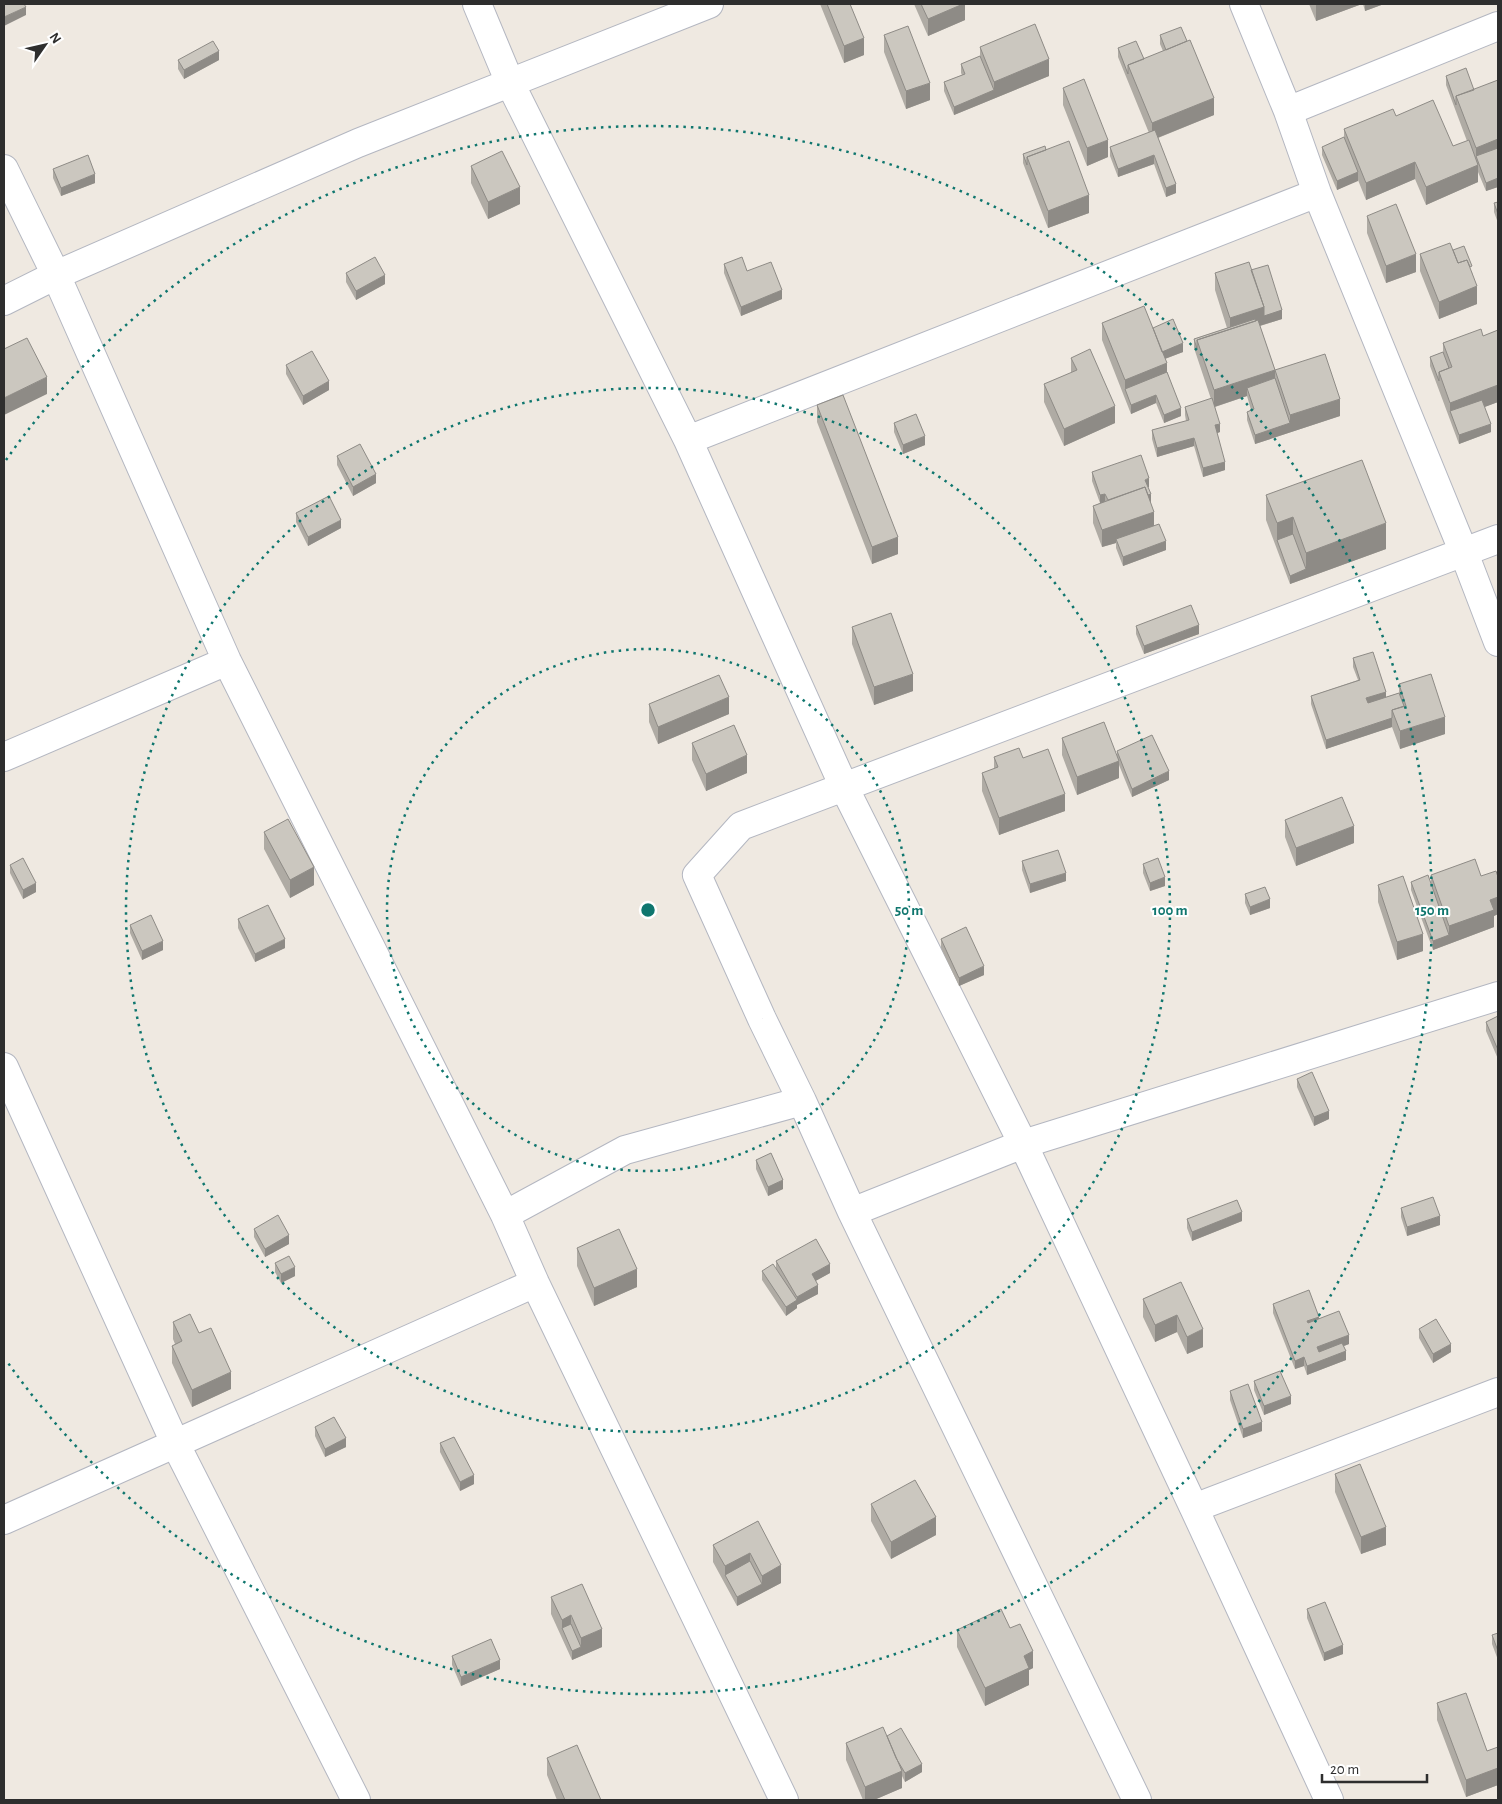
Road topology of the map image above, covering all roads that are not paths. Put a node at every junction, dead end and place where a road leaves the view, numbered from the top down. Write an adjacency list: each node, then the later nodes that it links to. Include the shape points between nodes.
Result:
1 (477, 4): 5 (street)
2 (709, 4): 5 (street)
3 (1244, 4): 6 (street)
4 (1498, 26): 6 (street)
5 (510, 83): 9 (street, via 358,144); 11 (street)
6 (1288, 111): 8 (street)
7 (4, 169): 9 (street)
8 (1317, 193): 11 (street); 13 (street)
9 (56, 275): 10 (street); 15 (street)
10 (4, 301)
11 (688, 440): 17 (street)
12 (1498, 539): 13 (street)
13 (1464, 553): 14 (street); 17 (street)
14 (1498, 642)
15 (227, 661): 16 (street); 23 (street)
16 (4, 757)
17 (844, 788): 20 (street, via 741,826 697,875); 21 (street)
18 (1498, 996): 21 (street)
19 (4, 1067): 26 (street)
20 (802, 1101): 22 (street); 23 (street, via 625,1150)
21 (1023, 1144): 22 (street); 27 (street)
22 (852, 1212): 31 (street)
23 (505, 1215): 24 (street)
24 (535, 1283): 26 (street); 30 (street)
25 (1498, 1392): 27 (street)
26 (175, 1443): 28 (street); 29 (street)
27 (1194, 1508): 32 (street)
28 (4, 1520)
29 (356, 1800)
30 (784, 1800)
31 (1137, 1800)
32 (1329, 1800)

